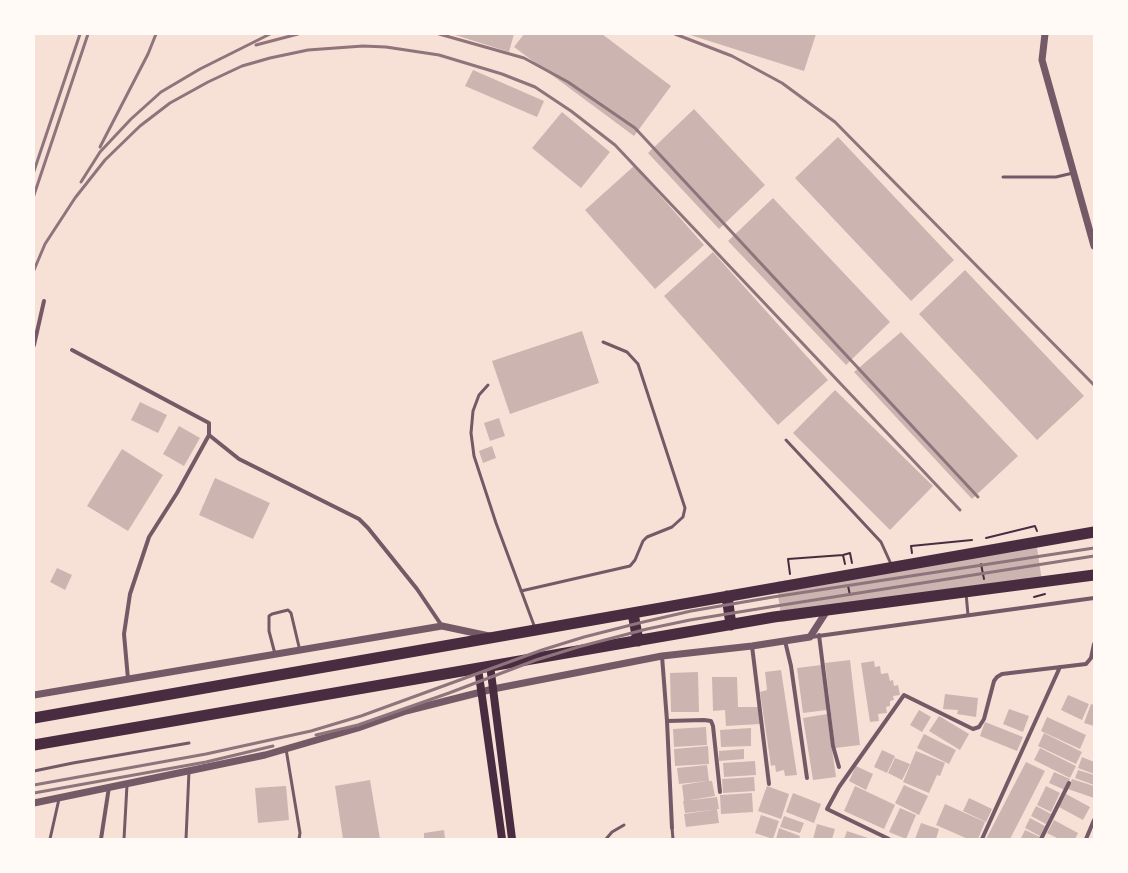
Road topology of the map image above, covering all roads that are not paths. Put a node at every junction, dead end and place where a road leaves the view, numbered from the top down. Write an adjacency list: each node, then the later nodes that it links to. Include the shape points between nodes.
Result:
1 (1045, 34): 2 (street, via 1042,60)
2 (1073, 172): 3 (lane, via 1056,177); 4 (street)
3 (1003, 177)
4 (1094, 246)
5 (44, 301): 7 (street)
6 (603, 342): 15 (lane, via 627,352 638,364 685,508 683,517 672,527 642,541 630,566)
7 (34, 345)
8 (72, 350): 10 (street, via 209,423)
9 (488, 385): 15 (lane, via 479,395 473,411 471,433 474,456)
10 (209, 435): 23 (street, via 239,459 359,519 417,589); 38 (street, via 177,493 149,536 130,594 124,634)
11 (786, 440): 13 (lane, via 881,542)
12 (1094, 532): 13 (highway)
13 (893, 568): 17 (highway)
14 (1094, 575): 16 (highway)
15 (521, 591): 24 (lane)
16 (966, 591): 19 (highway); 21 (lane)
17 (727, 596): 20 (highway); 22 (highway)
18 (1094, 598): 21 (street)
19 (828, 609): 22 (highway); 27 (street)
20 (633, 613): 24 (highway); 28 (highway)
21 (968, 615): 25 (street)
22 (731, 625): 28 (highway)
23 (442, 626): 26 (street); 32 (street)
24 (535, 630): 26 (highway)
25 (819, 636): 27 (street); 47 (street, via 833,746)
26 (495, 637): 42 (highway)
27 (810, 637): 29 (street)
28 (638, 641): 35 (highway)
29 (785, 641): 31 (street); 50 (street)
30 (1094, 644): 36 (street, via 1091,658 1086,664)
31 (752, 646): 34 (street); 53 (street)
32 (300, 651): 33 (street); 33 (lane, via 291,613 288,610 269,616 269,631)
33 (275, 654): 38 (street)
34 (662, 656): 39 (street); 43 (street)
35 (490, 665): 37 (highway); 39 (main road)
36 (1060, 667): 70 (street, via 1002,674 997,677 984,719 980,727 973,729 904,695 839,787 827,809); 71 (street)
37 (478, 668): 40 (main road); 45 (highway)
38 (128, 679): 41 (street)
39 (493, 689): 40 (street); 67 (main road)
40 (481, 692): 46 (street, via 406,711); 66 (main road)
41 (34, 695)
42 (34, 718)
43 (667, 721): 55 (street, via 711,721); 60 (street)
44 (189, 743): 48 (lane)
45 (34, 745)
46 (286, 749): 49 (street); 65 (lane)
47 (839, 767)
48 (34, 771)
49 (189, 771): 51 (street); 64 (lane)
50 (807, 778)
51 (127, 783): 54 (street); 63 (lane)
52 (1069, 783): 72 (street)
53 (768, 784)
54 (109, 787): 56 (street); 62 (street)
55 (720, 792)
56 (60, 797): 57 (street); 61 (lane)
57 (34, 803)
58 (1094, 820): 73 (street)
59 (624, 824): 68 (lane)
60 (672, 828): 69 (lane)
61 (50, 839)
62 (101, 839)
63 (124, 839)
64 (186, 839)
65 (299, 839)
66 (502, 839)
67 (512, 839)
68 (606, 839)
69 (673, 839)
70 (889, 839)
71 (982, 839)
72 (1041, 839)
73 (1086, 839)

